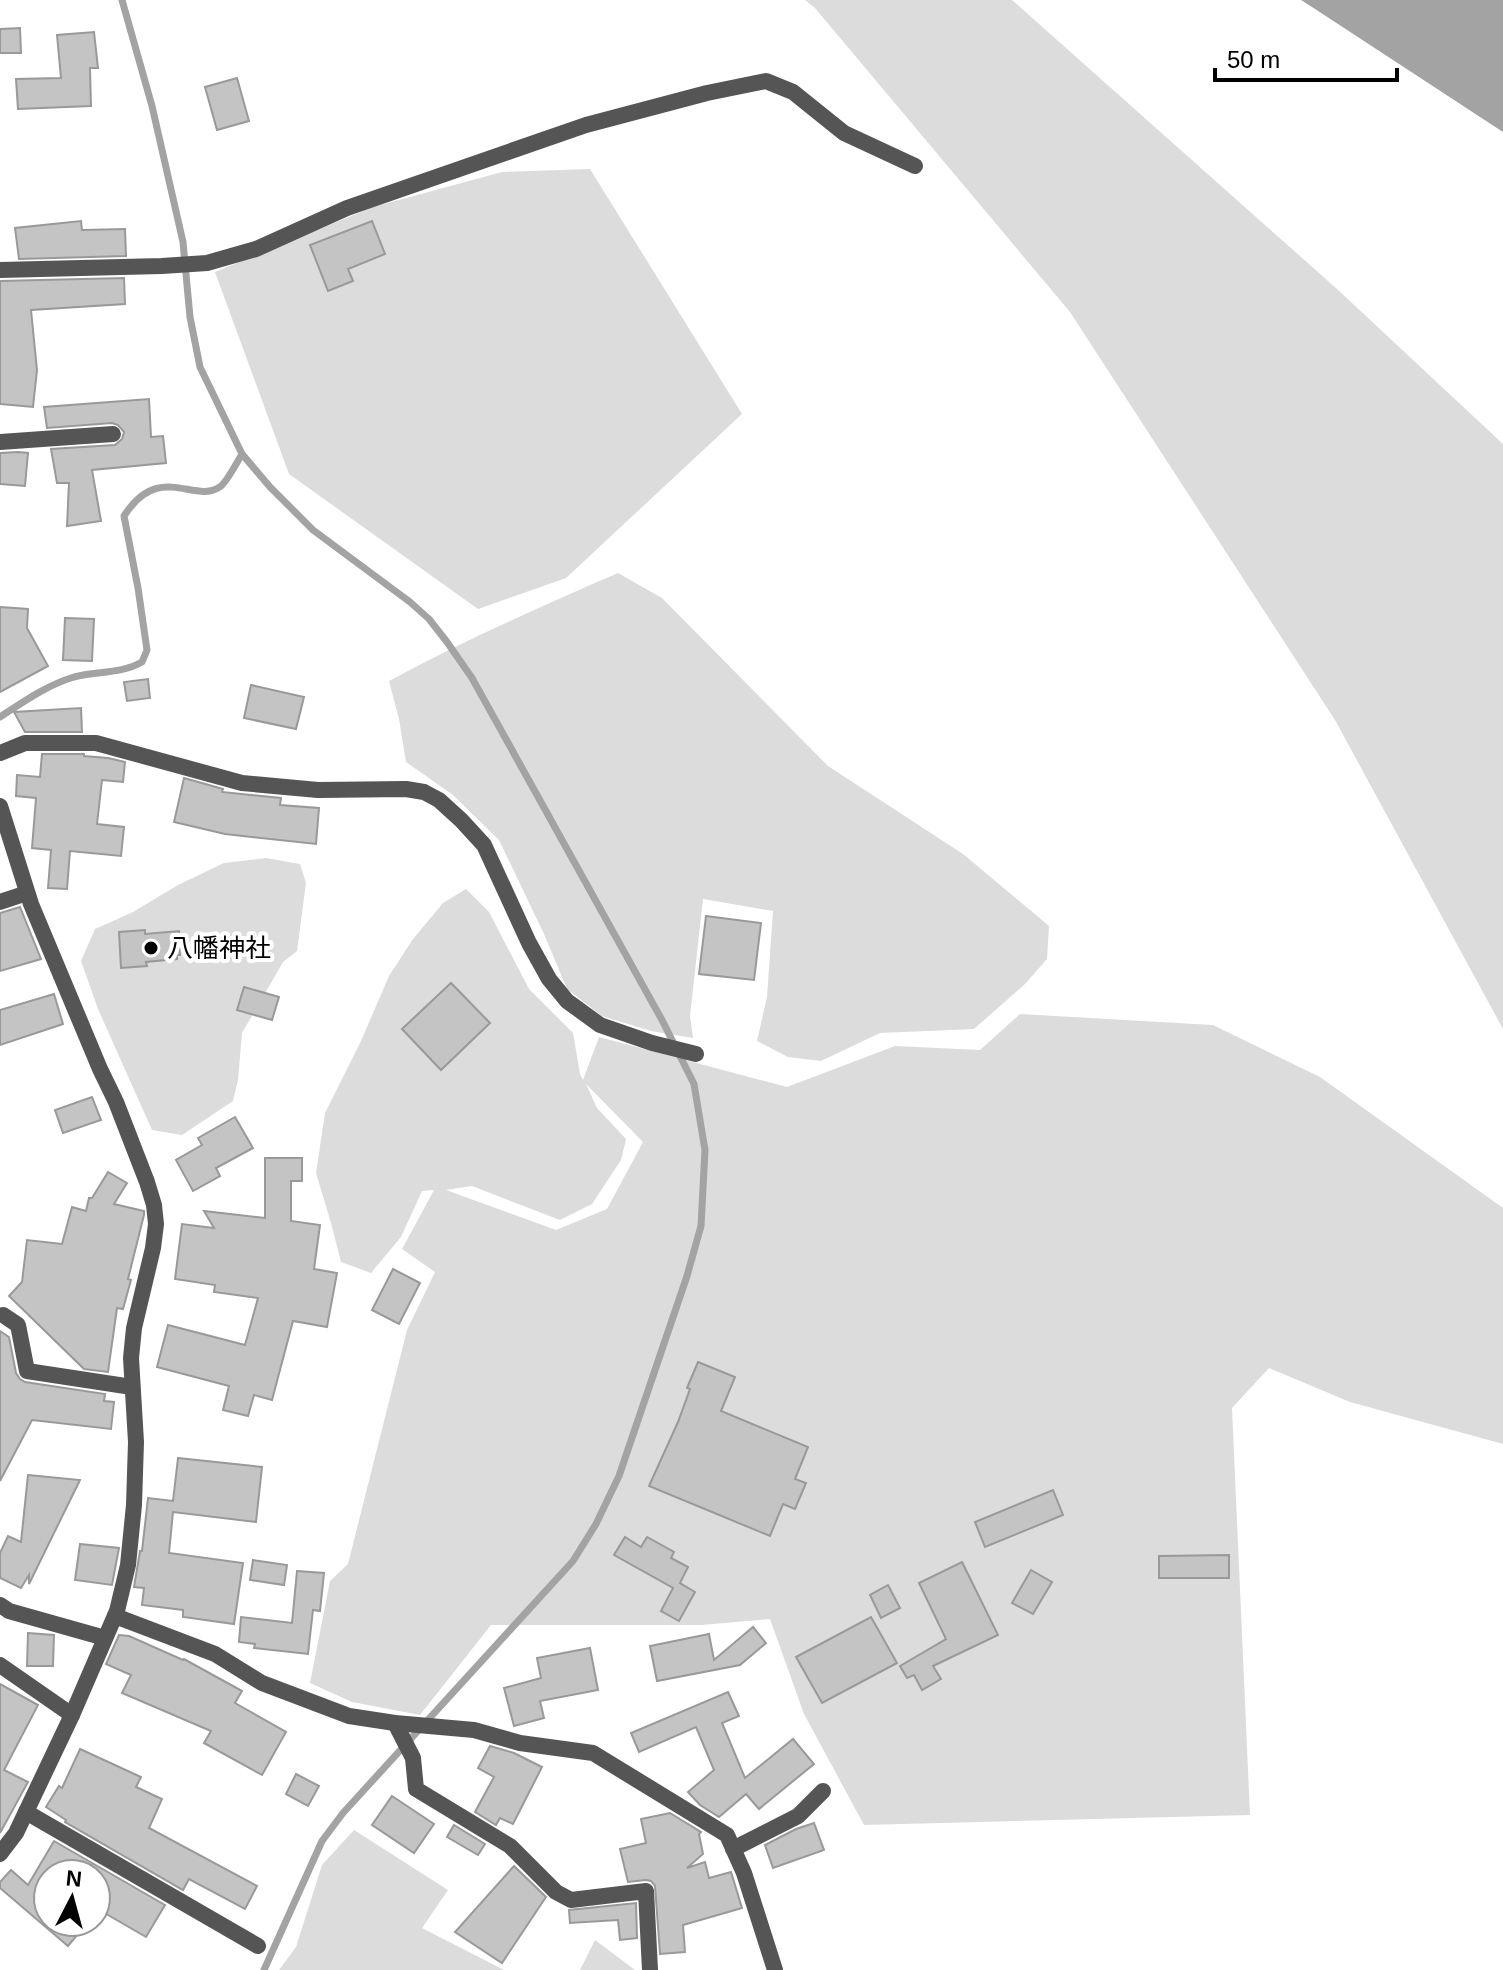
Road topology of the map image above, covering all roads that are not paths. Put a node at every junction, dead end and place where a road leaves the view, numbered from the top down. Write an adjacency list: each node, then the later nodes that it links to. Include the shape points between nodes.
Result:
1 (915, 166): 2 (street, via 844,133 793,92 766,81 586,125 347,208 256,249 202,263)
2 (0, 270)
3 (113, 434): 4 (street)
4 (0, 442)
5 (0, 753): 9 (street, via 25,743 96,743 242,783 424,792 484,845 529,943 567,1001 600,1025)
6 (0, 806): 7 (street)
7 (27, 893): 8 (street); 11 (street, via 154,1205 153,1248 134,1328)
8 (0, 902)
9 (696, 1054)
10 (3, 1315): 11 (street, via 18,1325 27,1371)
11 (132, 1387): 13 (street, via 134,1505 128,1565)
12 (0, 1605): 14 (street)
13 (115, 1616): 14 (street); 17 (street, via 215,1654 262,1683 349,1716)
14 (105, 1638): 16 (street)
15 (0, 1665): 16 (street)
16 (72, 1715): 19 (street)
17 (395, 1723): 21 (street, via 474,1730 520,1743 593,1753 727,1835); 24 (street, via 413,1758 416,1789 510,1846 556,1892 571,1900 646,1891)
18 (823, 1791): 21 (street, via 798,1816)
19 (26, 1812): 20 (street); 23 (street)
20 (6, 1836): 22 (street)
21 (733, 1849): 25 (street)
22 (0, 1854)
23 (258, 1946)
24 (650, 1970)
25 (775, 1970)

